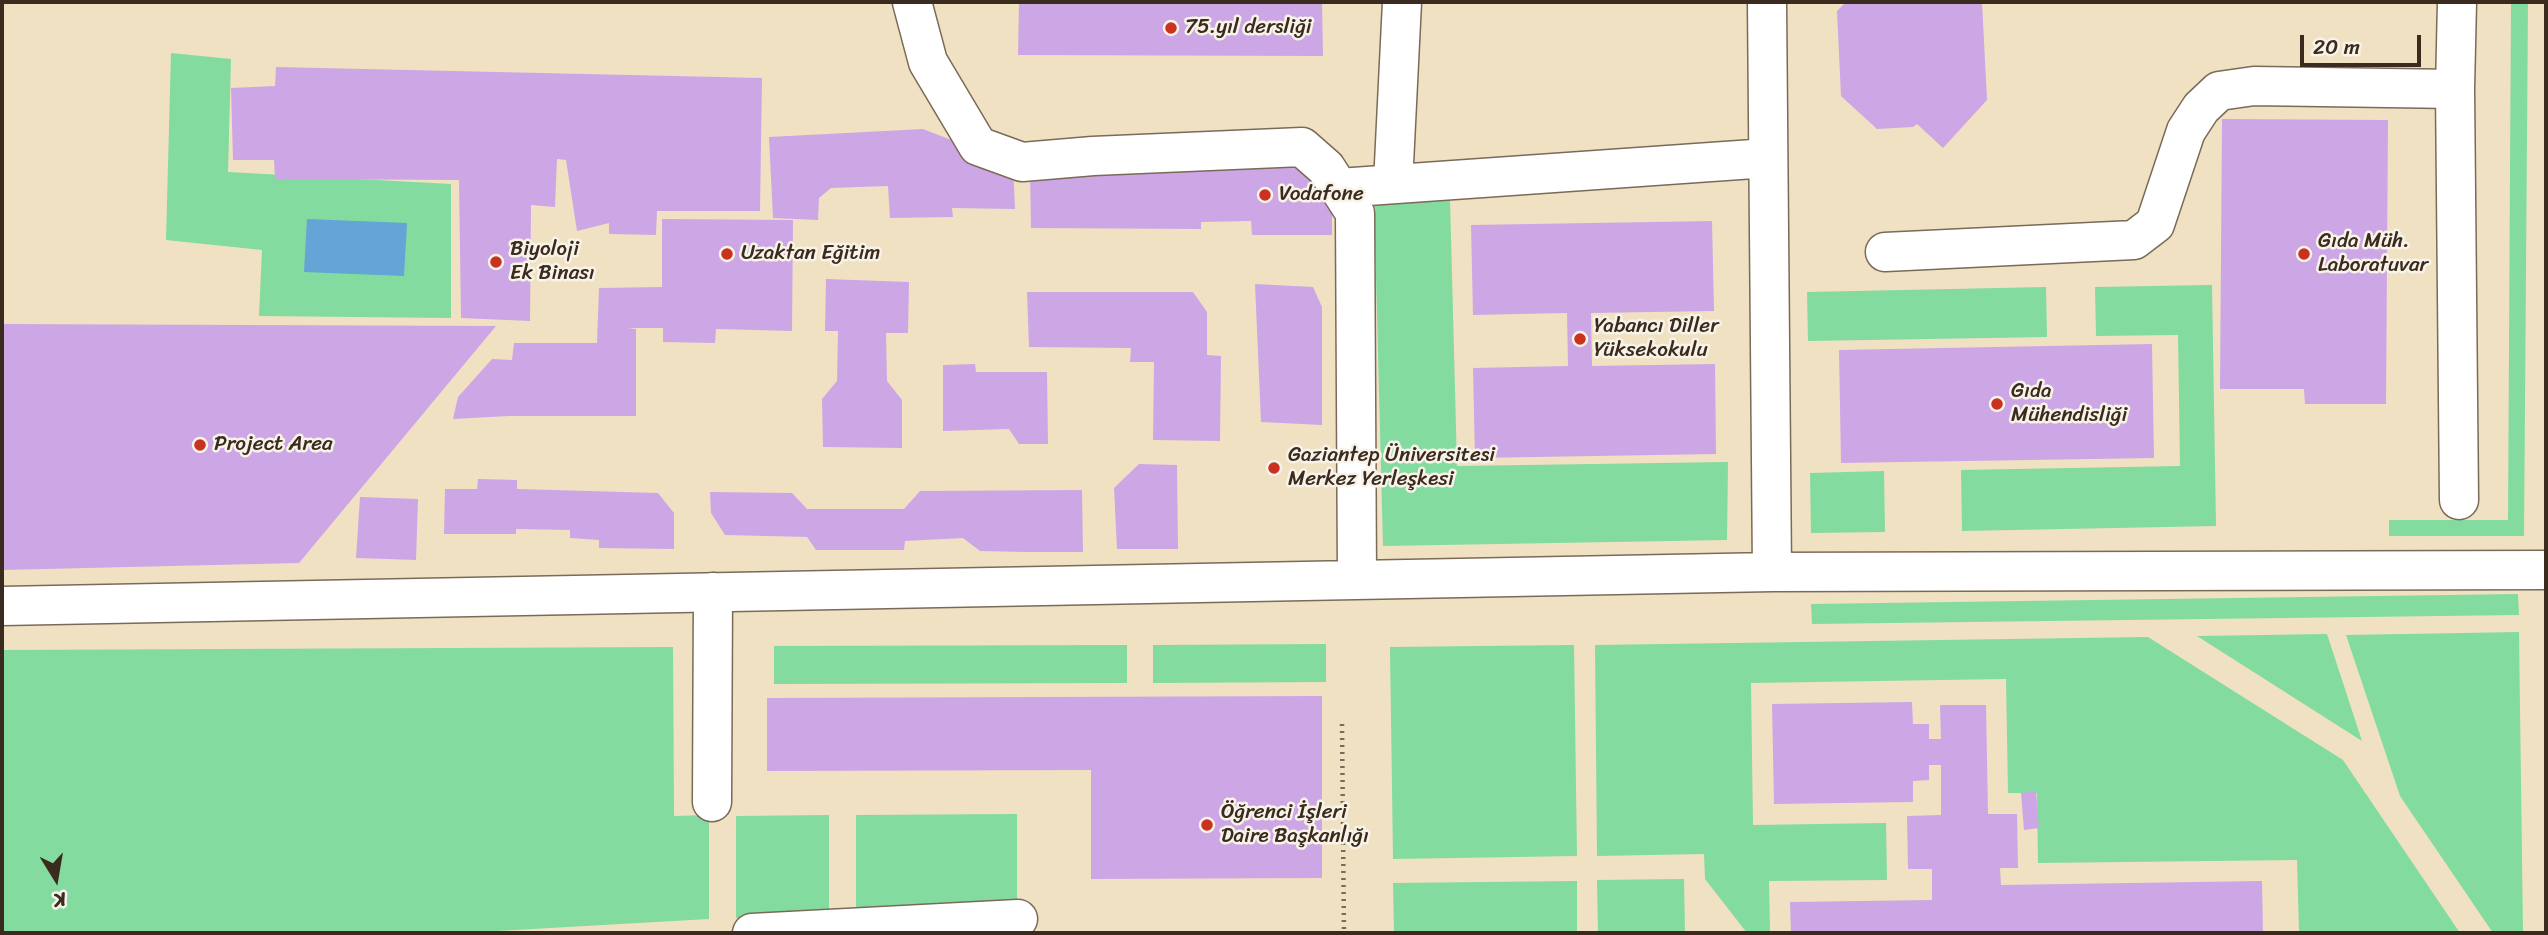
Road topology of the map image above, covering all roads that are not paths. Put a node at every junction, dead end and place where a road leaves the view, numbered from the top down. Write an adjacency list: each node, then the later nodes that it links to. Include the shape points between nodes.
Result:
1 (912, 2): 8 (street, via 928,62 978,146 1022,162 1302,147 1326,168)
2 (1402, 2): 7 (street)
3 (1767, 2): 6 (street)
4 (2457, 2): 5 (street)
5 (2455, 89): 9 (street, via 2254,86 2219,91 2186,131 2155,224 2134,240); 10 (street)
6 (1768, 158): 7 (street); 12 (street)
7 (1393, 184): 8 (street)
8 (1339, 188): 13 (street, via 1355,213)
9 (1885, 251)
10 (2459, 500)
11 (2546, 570): 12 (street)
12 (1773, 572): 13 (street)
13 (1357, 579): 14 (street)
14 (713, 592): 15 (street); 16 (street)
15 (2, 606)
16 (712, 802)
17 (1018, 919): 18 (street)
18 (752, 933)

